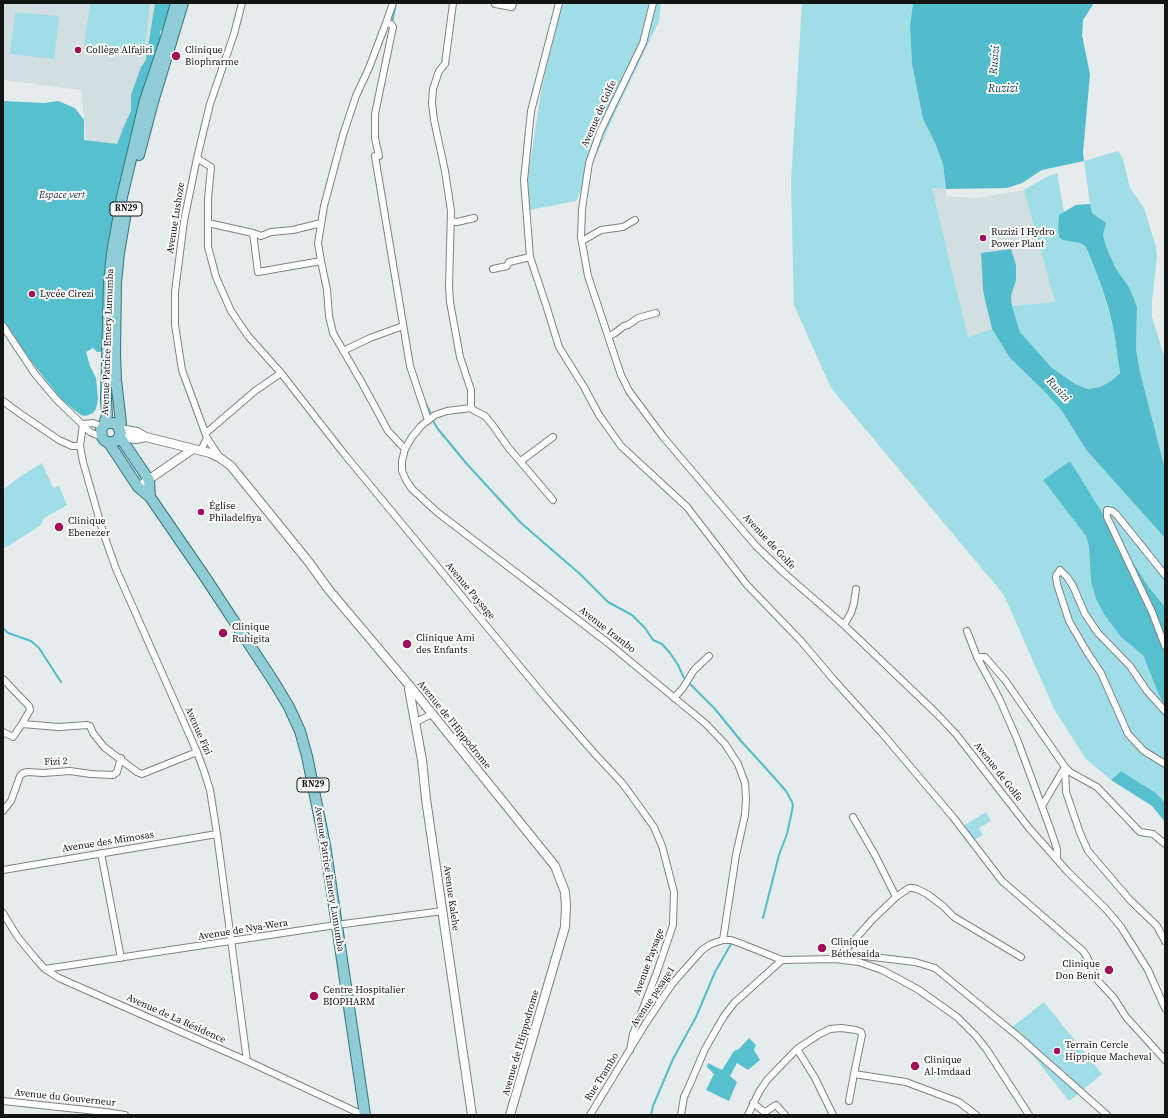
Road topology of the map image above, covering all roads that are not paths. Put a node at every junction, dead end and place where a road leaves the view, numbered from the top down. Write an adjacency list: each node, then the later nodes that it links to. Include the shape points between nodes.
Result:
1 (176, 3): 11 (main road, Avenue Patrice Emery Lumumba / RN29)
2 (183, 3): 11 (main road, Avenue Patrice Emery Lumumba / RN29, via 173,41)
3 (242, 3): 12 (street, Avenue Lushoze, via 210,104)
4 (393, 3): 10 (street)
5 (453, 3): 15 (street, via 445,64 439,71 433,89 432,103 445,171)
6 (513, 3): 9 (street, via 512,7)
7 (559, 3): 20 (street, via 531,112 524,180)
8 (653, 3): 19 (street, Avenue de Golfe, via 642,43 600,132 589,163 582,209)
9 (495, 4)
10 (386, 23): 17 (street, via 347,121); 25 (street, via 393,26 375,114 375,138 379,156 375,156)
11 (149, 101): 28 (main road, Avenue Patrice Emery Lumumba / RN29, via 122,198 112,253 109,282)
12 (197, 158): 16 (street, Avenue Paysage, via 211,166); 36 (street, Avenue Lushoze, via 184,221 175,292 176,325 182,370)
13 (474, 218): 15 (street)
14 (635, 220): 19 (street, via 623,227 601,230)
15 (451, 221): 31 (street, via 450,302 460,357 471,390)
16 (208, 223): 18 (street); 29 (street, Avenue Paysage, via 208,247 216,277 231,311 248,336)
17 (321, 223): 18 (street, via 261,236); 21 (street, via 318,243)
18 (253, 233): 21 (street, via 258,272)
19 (582, 241): 26 (street, Avenue de Golfe, via 588,276)
20 (530, 257): 22 (street); 90 (street, via 559,348 599,415 621,446 687,507 747,585 801,641 954,816 1002,881 1083,951 1098,981)
21 (321, 261): 27 (street, via 333,333)
22 (493, 269)
23 (656, 313): 26 (street, via 638,318)
24 (3, 326): 33 (street, via 35,374 56,399)
25 (403, 326): 27 (street); 32 (street, via 410,366)
26 (609, 336): 49 (street, Avenue de Golfe, via 621,375 629,391 657,429 769,559)
27 (343, 351): 39 (street, via 388,431)
28 (111, 354): 34 (main road, Avenue Patrice Emery Lumumba / RN29); 35 (main road, Avenue Patrice Emery Lumumba / RN29)
29 (281, 373): 36 (street, via 255,391); 89 (street, Avenue Paysage, via 344,455 546,698 623,784 654,827 662,846 674,892 673,925 633,1034)
30 (3, 401): 38 (street, via 65,444)
31 (471, 408): 32 (street, Avenue Irambo, via 447,411); 42 (street, via 485,416)
32 (428, 420): 39 (street, Avenue Irambo)
33 (83, 424): 35 (street, via 90,432); 35 (street, via 93,423); 38 (street, Avenue Fizi)
34 (121, 429): 35 (main road, via 111,423); 35 (main road, via 116,441); 40 (street, Avenue de l'Hippodrome, via 136,439 146,437); 43 (main road, Avenue Patrice Emery Lumumba / RN29)
35 (104, 433): 44 (main road, Avenue Patrice Emery Lumumba / RN29)
36 (206, 436): 40 (street); 41 (street, Avenue Lushoze)
37 (553, 437): 42 (street)
38 (80, 446): 62 (street, Avenue Fizi, via 101,525 116,569)
39 (405, 449): 56 (street, Avenue Irambo, via 402,471 412,489 427,503 608,643)
40 (197, 450): 41 (street, Avenue de l'Hippodrome); 43 (street)
41 (220, 458): 55 (street, Avenue de l'Hippodrome, via 231,466 329,590)
42 (521, 461): 46 (street)
43 (149, 480): 44 (street); 45 (main road)
44 (138, 486): 45 (main road, Avenue Patrice Emery Lumumba / RN29)
45 (150, 497): 77 (main road, Avenue Patrice Emery Lumumba / RN29, via 289,707 303,743 316,797 326,845)
46 (553, 500)
47 (1165, 575): 51 (street, via 1116,514 1107,510 1107,517 1152,612)
48 (856, 589): 49 (street, via 853,608)
49 (844, 625): 72 (street, Avenue de Golfe, via 956,734 1029,828)
50 (967, 631): 53 (street)
51 (1165, 646)
52 (709, 656): 56 (street, via 694,670 684,688)
53 (977, 657): 65 (street, via 985,657 1006,680); 66 (street, via 1017,739)
54 (3, 679): 60 (street, via 29,706 30,710)
55 (409, 685): 58 (street, Avenue de l'Hippodrome); 59 (street, Avenue Kalehe)
56 (674, 698): 78 (street, Avenue Irambo, via 715,732 738,764 745,783 745,815)
57 (1165, 711): 64 (street, via 1130,666 1098,633 1085,614 1073,586 1060,570 1056,576 1057,584 1069,621 1101,673 1128,734 1144,751)
58 (432, 714): 59 (street); 99 (street, Avenue de l'Hippodrome, via 555,866 564,892 565,927)
59 (416, 722): 75 (street, Avenue Kalehe)
60 (22, 724): 61 (street, via 13,737); 63 (street, via 90,726 100,743)
61 (3, 732)
62 (197, 752): 63 (street, via 142,774); 69 (street, Avenue Fizi, via 210,790)
63 (120, 758): 67 (street, Fizi 2, via 117,772 113,775 70,771 23,773 11,801)
64 (1165, 764)
65 (1065, 767): 66 (street); 70 (street, via 1097,787 1140,832 1153,834); 79 (street, via 1066,792 1088,851 1130,900 1157,926)
66 (1042, 806): 72 (street, via 1057,849)
67 (3, 811)
68 (853, 817): 74 (street)
69 (217, 834): 71 (street, Avenue des Mimosas); 80 (street, Avenue Fizi)
70 (1165, 844)
71 (101, 853): 73 (street, Avenue des Mimosas); 83 (street)
72 (1057, 859): 87 (street, Avenue de Golfe, via 1121,927 1148,970)
73 (3, 870)
74 (896, 897): 81 (street); 82 (street, via 909,888 917,889 954,916)
75 (443, 911): 77 (street, Avenue de Nya-Wera); 98 (street, Avenue Kalehe)
76 (3, 913): 86 (street, Avenue de La Résidence, via 17,936)
77 (336, 925): 80 (street, Avenue de Nya-Wera); 97 (main road, Avenue Patrice Emery Lumumba / RN29)
78 (723, 940): 85 (street, via 731,940); 89 (street, Avenue pesage1, via 702,950 672,984)
79 (1165, 941)
80 (231, 942): 83 (street, Avenue de Nya-Wera); 91 (street, Avenue Fizi)
81 (842, 954): 84 (street); 107 (street, via 915,962 935,968 1019,1037)
82 (1021, 957)
83 (121, 958): 86 (street, Avenue de Nya-Wera)
84 (835, 959): 85 (street); 106 (street, via 859,962 882,970 919,990 957,1017 987,1050)
85 (782, 960): 101 (street, via 734,1002 724,1016 705,1049 684,1096)
86 (45, 969): 91 (street, Avenue de La Résidence, via 59,978)
87 (1165, 1008)
88 (797, 1049): 92 (street, via 830,1029 841,1028 861,1032); 95 (street, via 767,1080); 104 (street)
89 (630, 1050): 100 (street, Rue Trambo)
90 (1165, 1060)
91 (247, 1061): 97 (street, Avenue de La Résidence)
92 (854, 1074): 94 (street); 105 (street, via 906,1082 959,1102)
93 (3, 1101): 96 (street, Avenue du Gouverneur)
94 (849, 1101)
95 (753, 1103): 102 (street); 103 (street, via 765,1112 776,1105)
96 (125, 1115)
97 (364, 1115)
98 (472, 1115)
99 (510, 1115)
100 (590, 1115)
101 (681, 1115)
102 (748, 1115)
103 (785, 1115)
104 (833, 1115)
105 (976, 1115)
106 (1029, 1115)
107 (1107, 1115)

